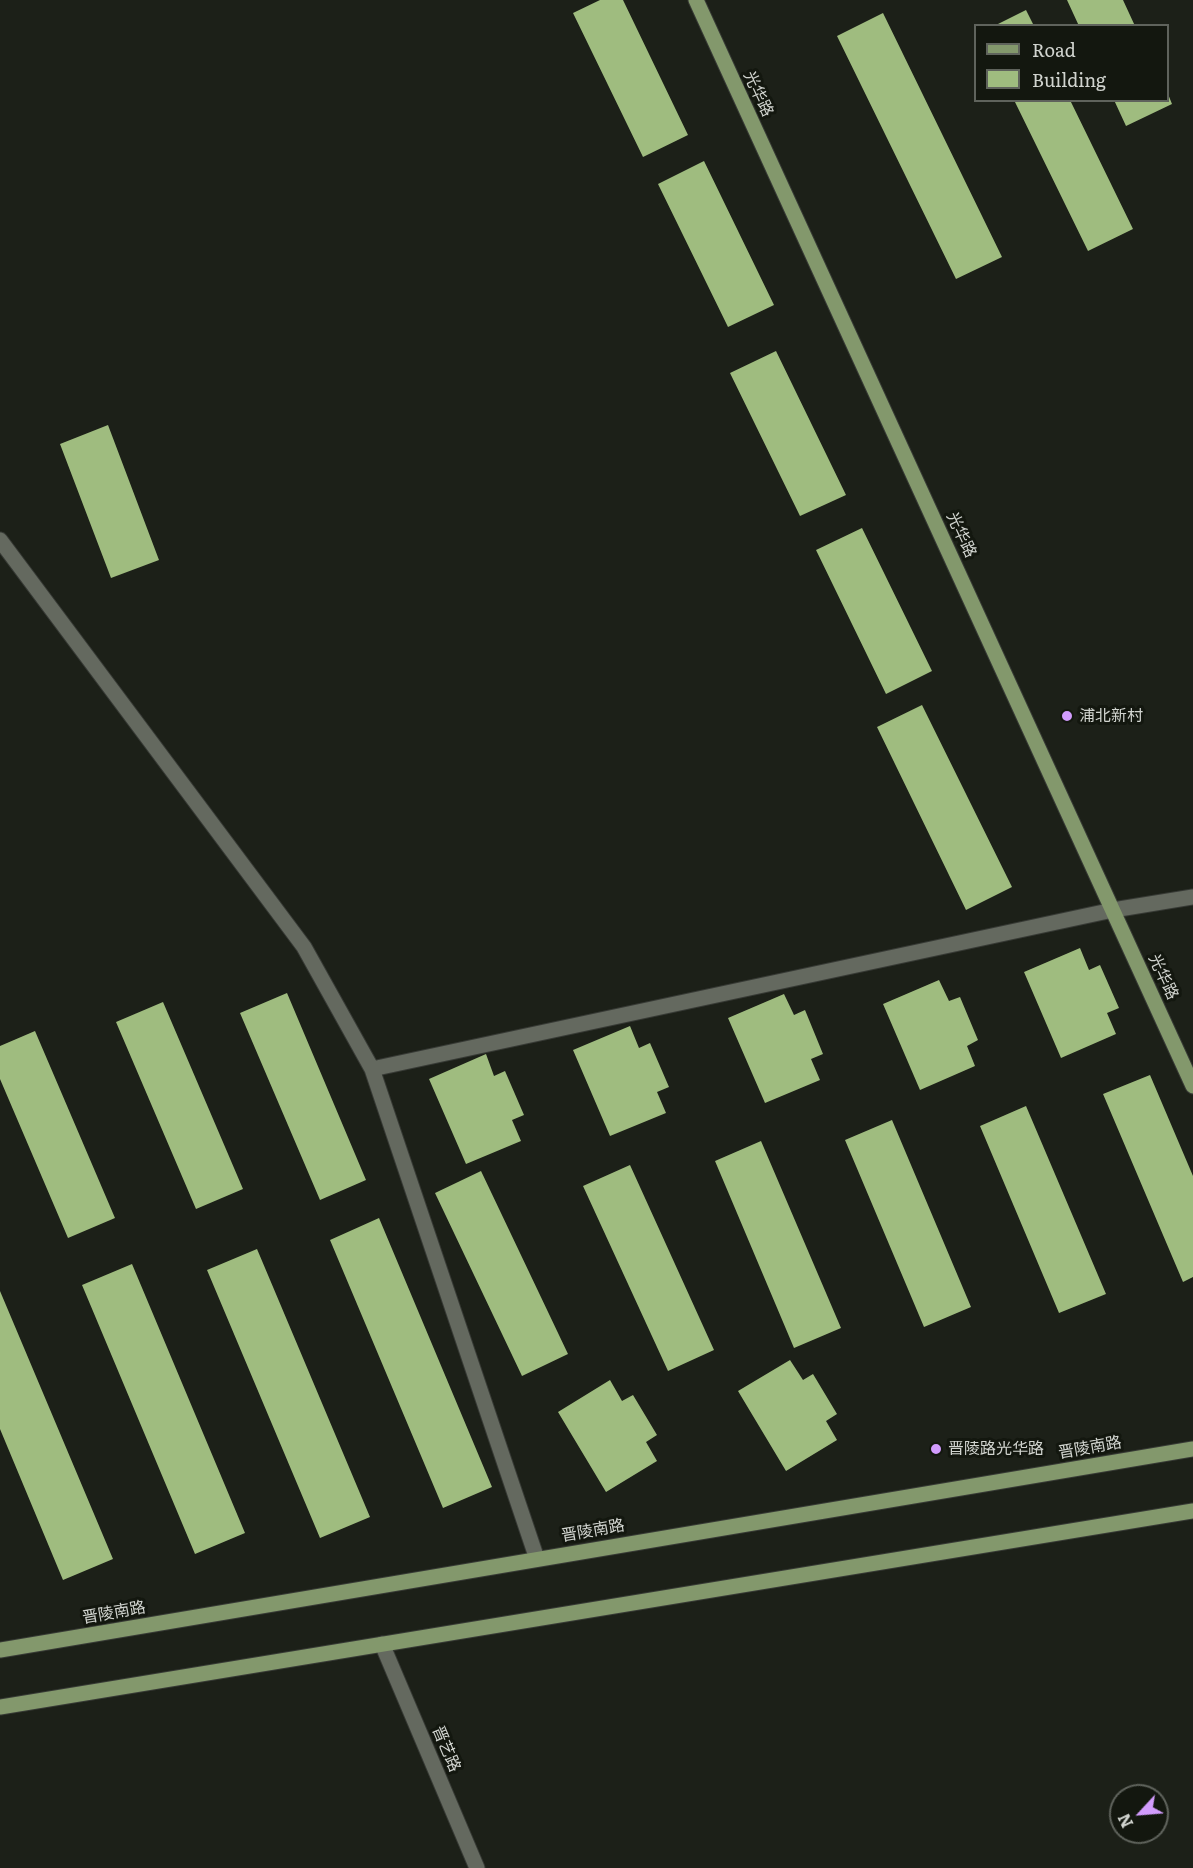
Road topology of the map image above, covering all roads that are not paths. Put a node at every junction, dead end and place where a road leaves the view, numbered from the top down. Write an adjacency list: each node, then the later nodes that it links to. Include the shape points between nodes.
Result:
1 (696, 0): 4 (main road, 光华路)
2 (0, 540): 5 (street, via 304,947)
3 (1193, 897): 4 (street)
4 (1113, 910): 5 (street); 6 (main road, 光华路)
5 (372, 1069): 9 (street)
6 (1193, 1086)
7 (1193, 1449): 9 (main road, 晋陵南路)
8 (1193, 1511): 10 (main road)
9 (537, 1559): 11 (main road, 晋陵南路)
10 (382, 1644): 12 (main road); 13 (street, 晋艺路)
11 (0, 1650)
12 (0, 1707)
13 (477, 1868)

